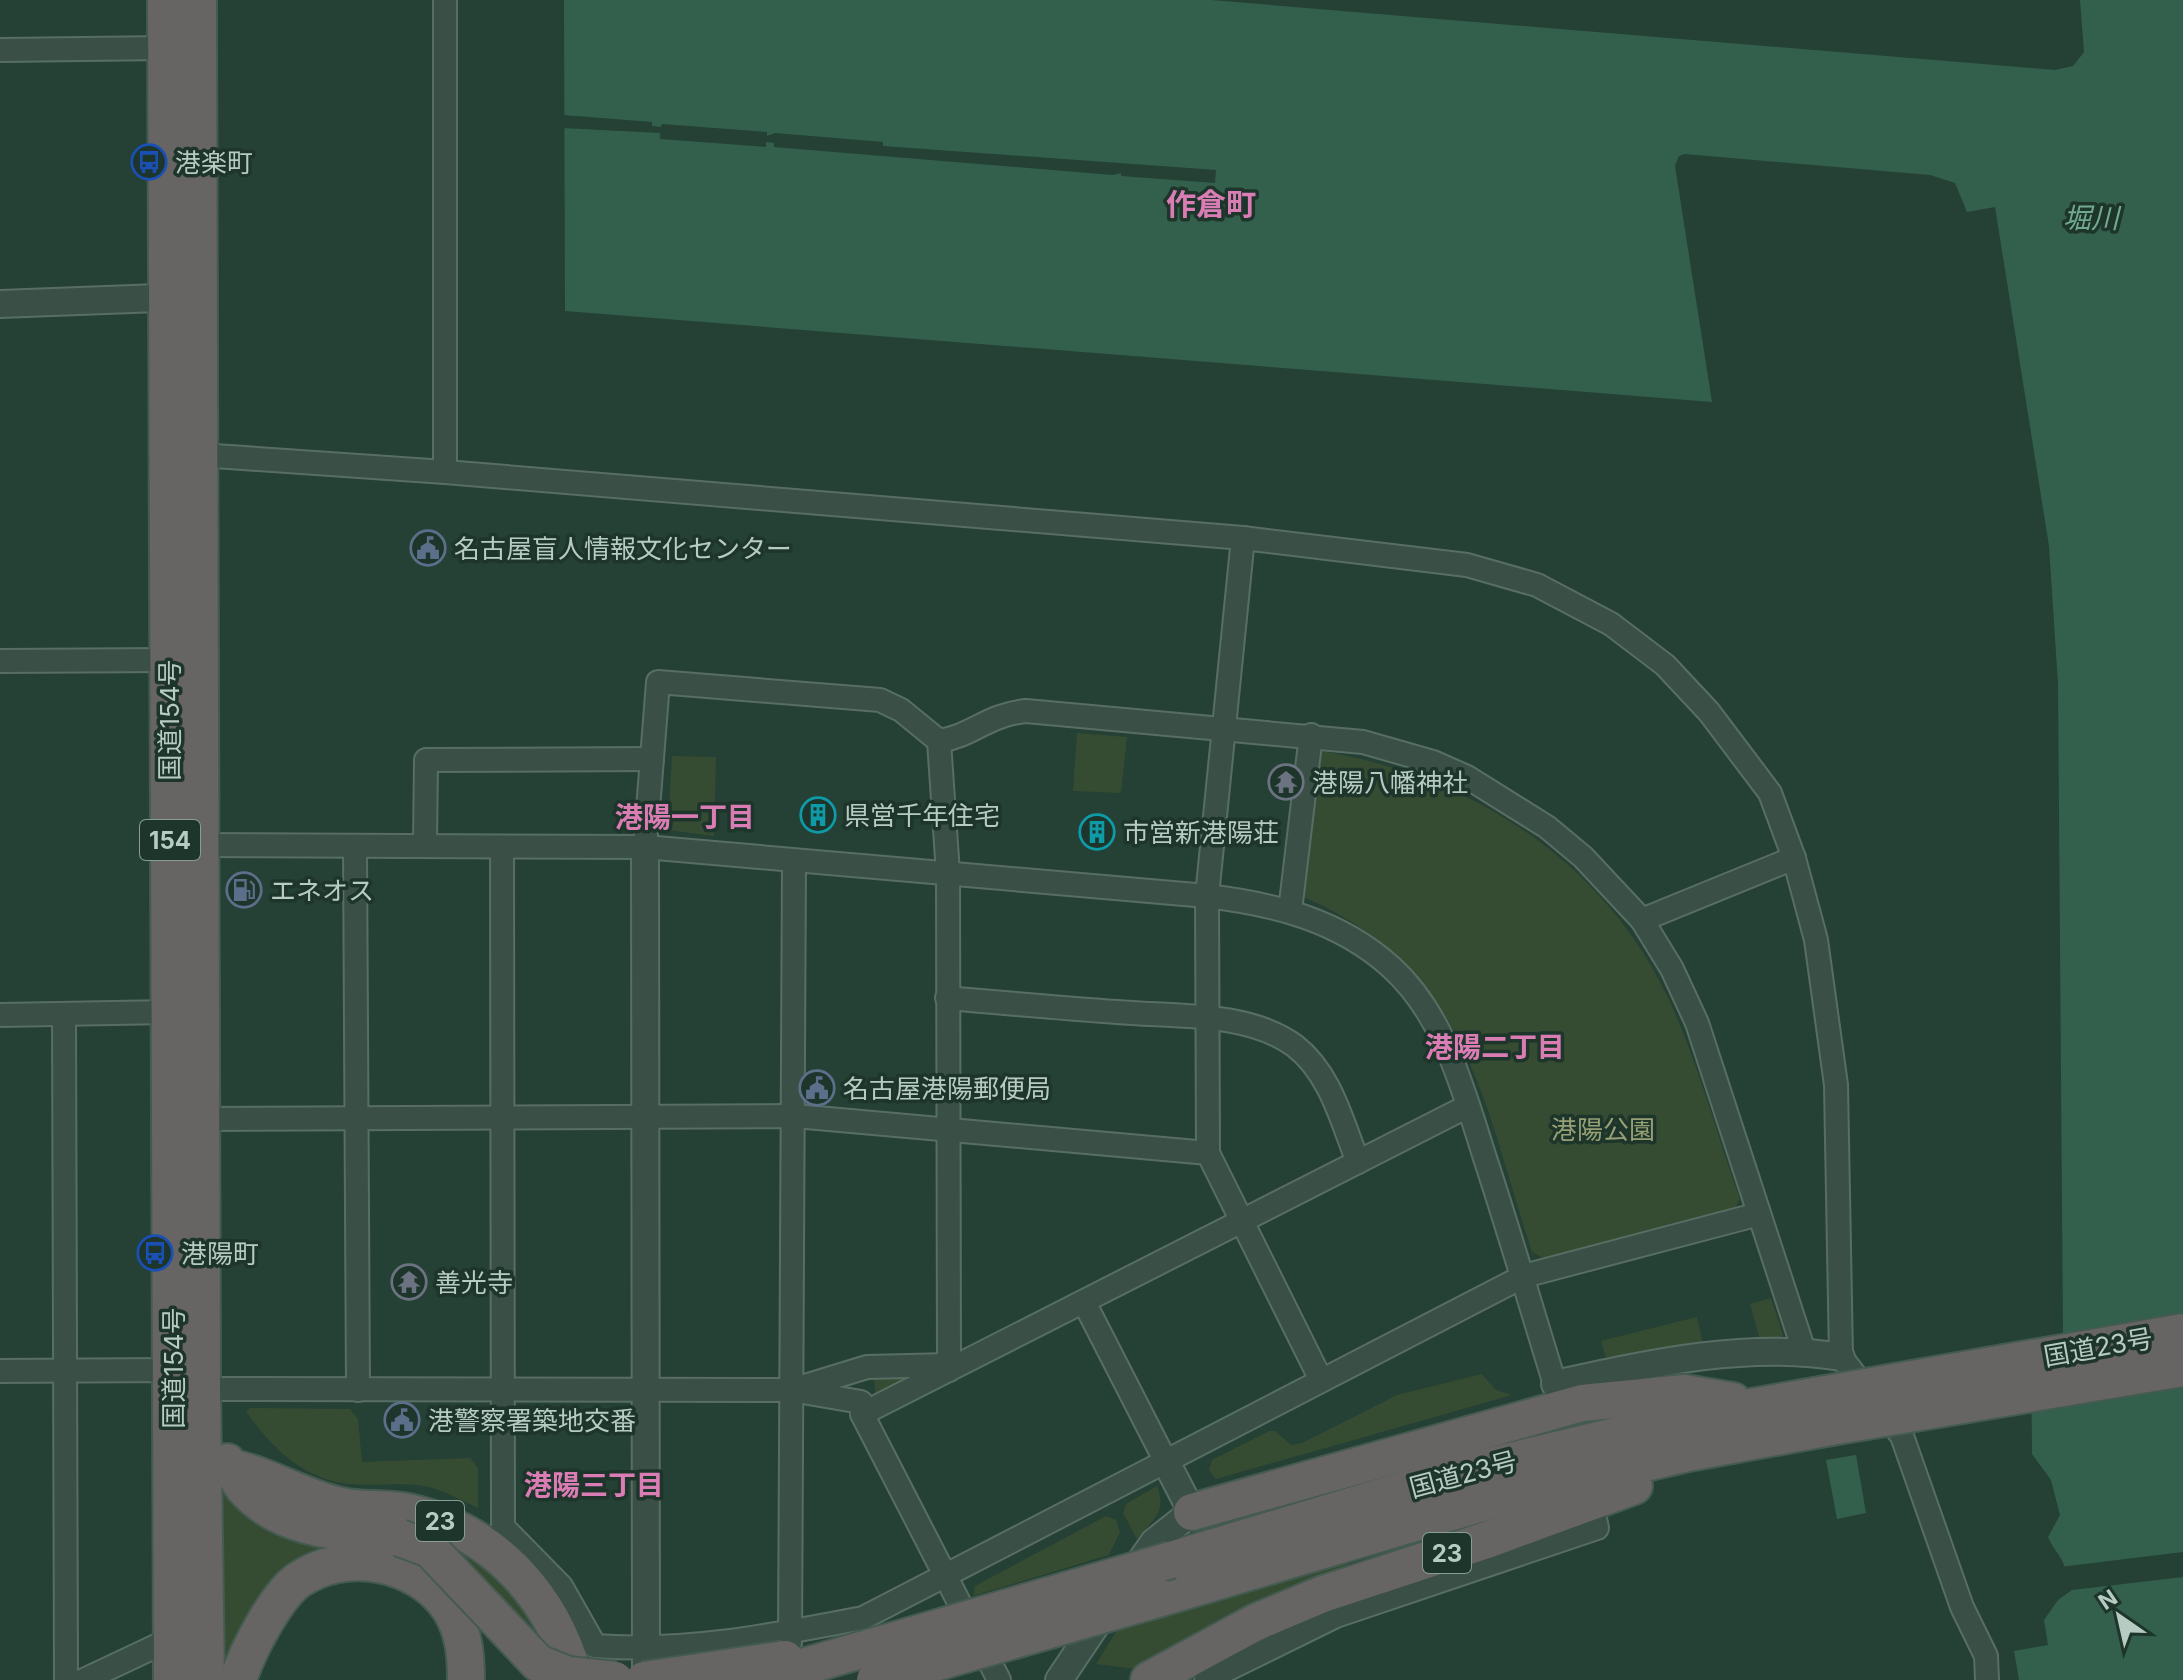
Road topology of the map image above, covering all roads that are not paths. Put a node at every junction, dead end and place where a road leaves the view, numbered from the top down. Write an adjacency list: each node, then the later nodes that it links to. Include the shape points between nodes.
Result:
1 (166, 0): 4 (highway, 国道154号 / 154)
2 (198, 0): 6 (highway, 国道154号 / 154)
3 (445, 0): 9 (street)
4 (167, 48): 5 (street); 6 (highway, 国道154号 / 154)
5 (0, 50)
6 (184, 297): 7 (street); 8 (highway, 国道154号 / 154); 11 (highway, 国道154号 / 154)
7 (0, 304)
8 (200, 455): 9 (street); 17 (highway, 国道154号 / 154)
9 (445, 472): 10 (street)
10 (1243, 538): 13 (street); 22 (street, via 1467,565 1537,585 1611,624 1665,665 1709,712 1770,793)
11 (169, 660): 12 (street); 17 (highway, 国道154号 / 154)
12 (0, 661)
13 (1224, 730): 14 (street); 15 (street, via 1026,711 1002,713 957,738); 25 (street)
14 (1311, 735): 26 (street); 27 (street, via 1397,751 1480,784 1583,857)
15 (939, 741): 16 (street, via 880,700 658,682); 24 (street)
16 (652, 759): 19 (street, via 426,760); 21 (street)
17 (186, 845): 18 (street); 29 (highway, 国道154号 / 154); 38 (highway, 国道154号 / 154)
18 (355, 846): 19 (street); 37 (street)
19 (425, 846): 20 (street)
20 (502, 847): 21 (street); 35 (street)
21 (645, 847): 23 (street); 36 (street)
22 (1794, 858): 27 (street); 48 (street, via 1816,940 1836,1085)
23 (794, 861): 24 (street); 34 (street)
24 (948, 873): 25 (street); 28 (street)
25 (1207, 896): 26 (street); 32 (street)
26 (1290, 911): 33 (street, via 1356,942 1391,967 1422,1003 1451,1055)
27 (1642, 920): 42 (street, via 1697,1023)
28 (947, 998): 32 (street); 39 (street)
29 (170, 1012): 30 (street); 54 (highway, 国道154号 / 154)
30 (64, 1014): 31 (street); 53 (street)
31 (0, 1015)
32 (1207, 1019): 40 (street); 41 (street, via 1249,1025 1294,1046 1330,1090)
33 (1468, 1106): 41 (street); 44 (street)
34 (795, 1116): 36 (street); 39 (street); 60 (street)
35 (504, 1117): 36 (street); 37 (street); 57 (street)
36 (647, 1117): 56 (street)
37 (356, 1118): 38 (street); 59 (street)
38 (202, 1119): 54 (highway, 国道154号 / 154)
39 (948, 1129): 40 (street); 49 (street)
40 (1208, 1153): 43 (street)
41 (1358, 1162): 43 (street)
42 (1759, 1214): 44 (street); 47 (street)
43 (1243, 1221): 45 (street); 55 (street)
44 (1524, 1276): 55 (street); 58 (street)
45 (1084, 1302): 49 (street); 66 (street)
46 (2183, 1332): 63 (highway, 国道23号 / 23, bridge)
47 (1804, 1351): 48 (street); 58 (street, via 1652,1362)
48 (1841, 1357): 89 (street, via 1902,1436 1962,1607 1986,1656)
49 (949, 1367): 50 (street); 62 (street)
50 (862, 1368): 60 (street); 62 (street)
51 (2183, 1368): 63 (highway, 国道23号 / 23, bridge)
52 (0, 1371): 53 (street)
53 (65, 1371): 54 (street); 75 (street)
54 (188, 1380): 59 (street); 64 (highway, 国道154号 / 154); 72 (highway, 国道154号 / 154)
55 (1321, 1380): 66 (street)
56 (648, 1388): 57 (street); 60 (street); 74 (street)
57 (502, 1389): 59 (street); 74 (street, via 503,1527 561,1586 595,1646)
58 (1556, 1389)
59 (358, 1390)
60 (791, 1390): 62 (street); 71 (street)
61 (1758, 1406): 63 (highway, 国道23号 / 23); 68 (highway, 23, via 1684,1393 1582,1403); 73 (highway, 国道23号 / 23, bridge, via 1460,1473 1171,1560)
62 (861, 1408): 70 (street)
63 (1829, 1410): 65 (highway, 国道23号 / 23)
64 (202, 1431): 67 (highway, 23); 78 (highway, 国道154号 / 154)
65 (1752, 1442): 73 (highway, 国道23号 / 23, bridge, via 1513,1494 1161,1598); 87 (highway, 23, via 1323,1594 1256,1622)
66 (1165, 1460): 68 (street); 70 (street)
67 (232, 1468): 81 (highway, 23, via 265,1475 309,1498 345,1507 429,1517 487,1545 529,1584 548,1612); 82 (highway, 23, bridge, via 244,1488 291,1520 336,1532 400,1538 430,1549 538,1663 568,1675)
68 (1192, 1512): 86 (street, via 1154,1542)
69 (1595, 1519): 88 (street, via 1597,1528 1336,1616)
70 (943, 1574): 71 (street, via 863,1618); 85 (street)
71 (790, 1632): 74 (street); 84 (street)
72 (171, 1639): 76 (street); 77 (highway, 国道154号 / 154)
73 (876, 1663): 74 (highway, 23, bridge); 83 (highway, 国道23号 / 23, bridge)
74 (645, 1670)
75 (66, 1680)
76 (84, 1680)
77 (172, 1680)
78 (206, 1680)
79 (238, 1680): 80 (highway, 23, via 280,1598 315,1571 366,1562 390,1566 436,1593 460,1630)
80 (466, 1680)
81 (575, 1680)
82 (615, 1680)
83 (758, 1680)
84 (790, 1680)
85 (999, 1680)
86 (1059, 1680)
87 (1149, 1680)
88 (1206, 1680)
89 (1987, 1680)

